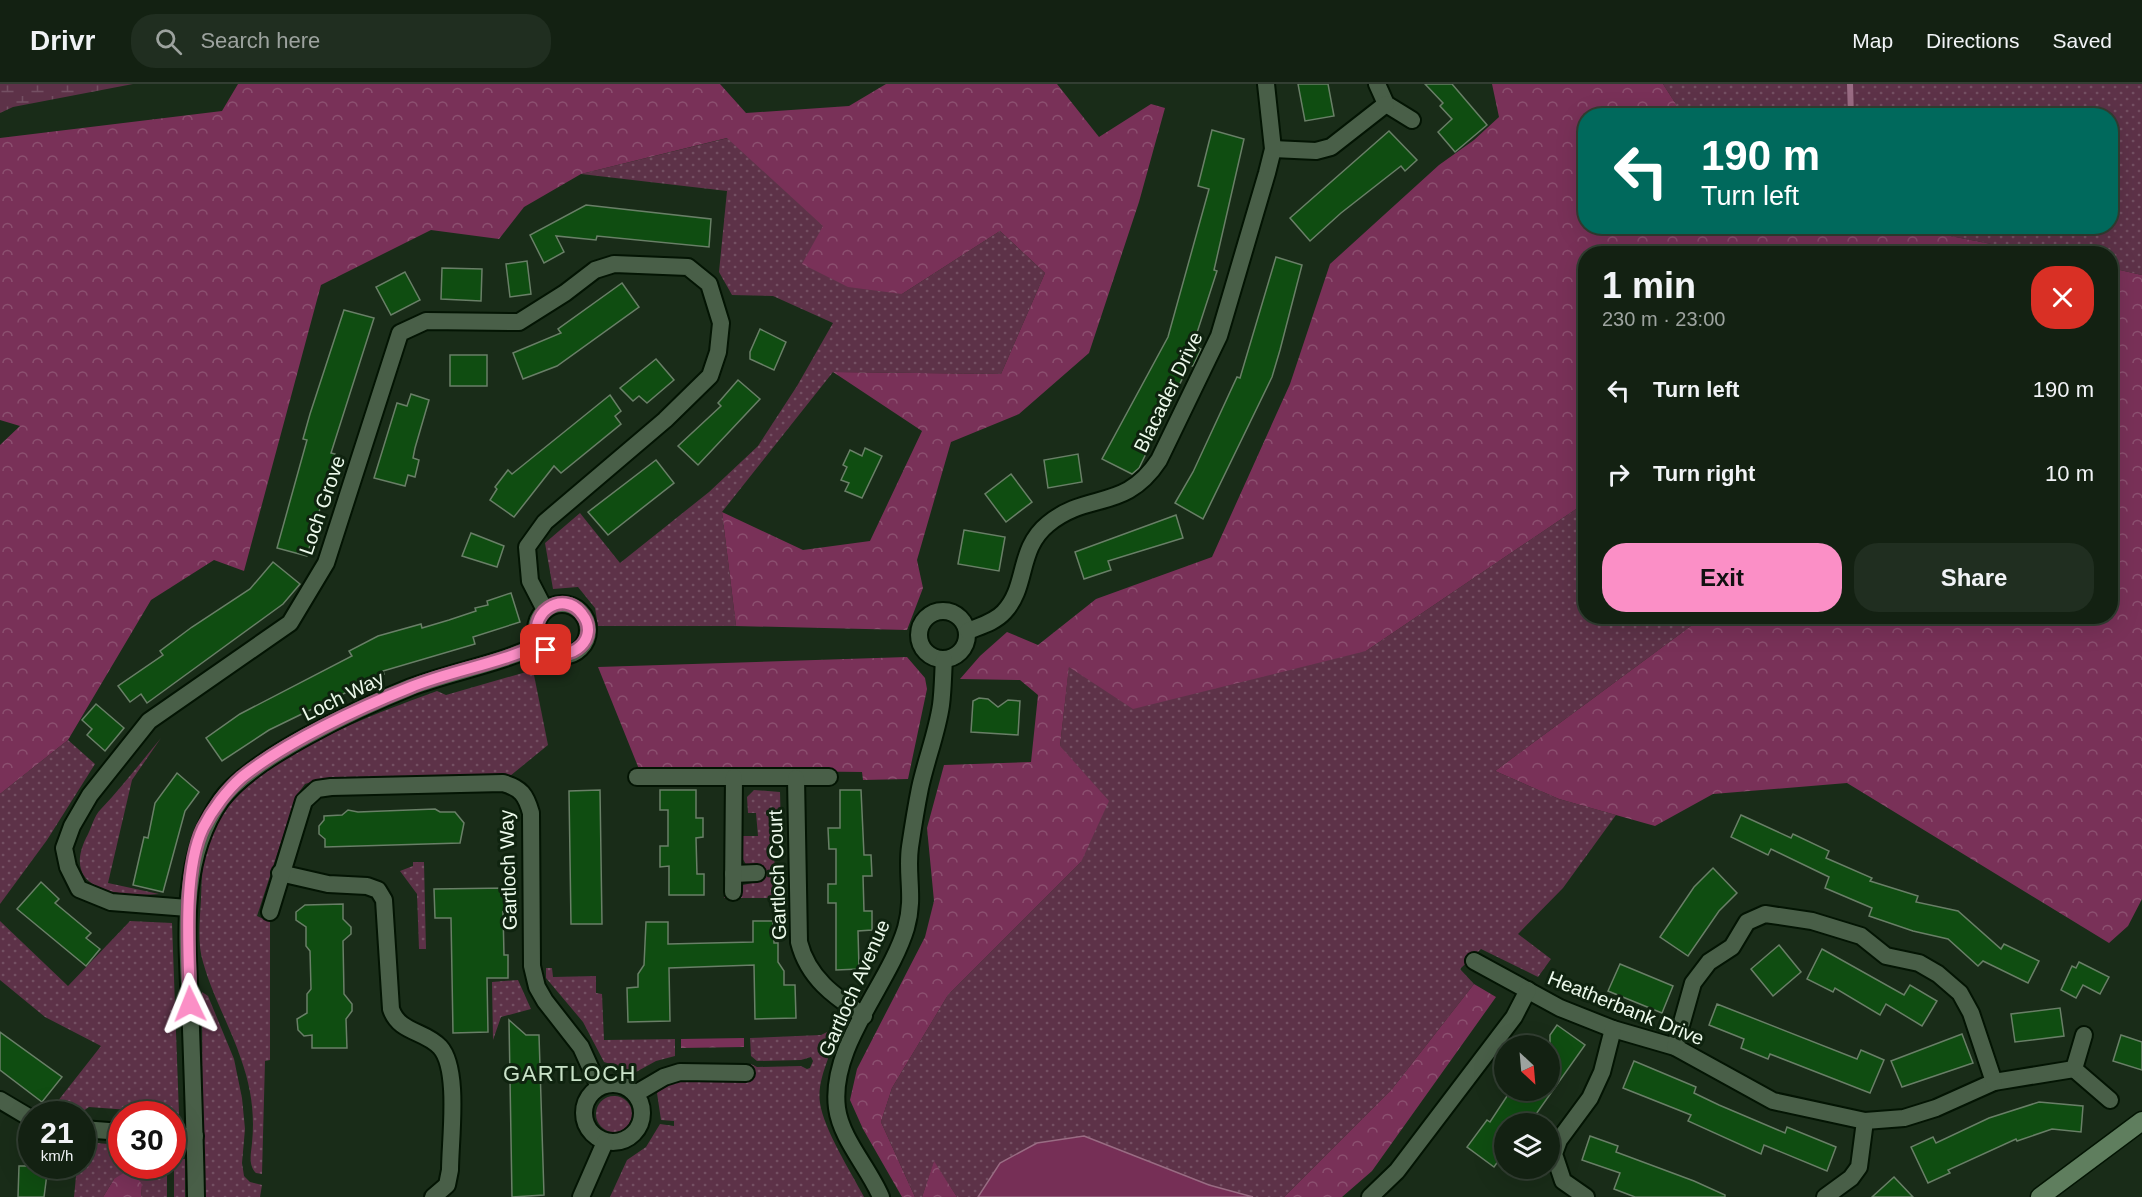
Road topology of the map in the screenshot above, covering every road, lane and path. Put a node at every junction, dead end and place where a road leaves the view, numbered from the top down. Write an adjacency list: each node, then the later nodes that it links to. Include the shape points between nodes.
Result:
1 (1266, 84): 5 (street, Blacader Drive)
2 (1377, 84): 3 (street)
3 (1386, 104): 4 (street); 5 (street, via 1331,147 1316,151)
4 (1412, 120)
5 (1273, 149): 7 (street, Blacader Drive, via 1220,336 1149,476 1118,497 1068,512 1048,524 1033,539 1017,590 1005,612)
6 (545, 610): 8 (street, via 537,622); 8 (street, via 561,604 577,608 587,630 582,646 568,654 553,654); 18 (street, Loch Grove, via 530,581 527,564 527,547 533,538 545,522 665,420 710,376 721,323 709,284 688,267 614,264 595,270 519,322 426,321 400,333 326,563 290,623 149,721 90,795 72,826 64,848 79,888 111,902)
7 (968, 631): 9 (street, via 962,651); 9 (street, via 958,615 950,611 931,614 924,620 920,628 922,646 927,654)
8 (540, 644): 18 (street, Loch Way, via 513,657 412,687 313,733 241,778 222,798 203,829)
9 (944, 659): 22 (street, Gartloch Avenue, via 941,706 909,851 912,899 906,928)
10 (637, 777): 11 (street)
11 (734, 777): 12 (street); 16 (street, Gartloch Court)
12 (796, 777): 13 (street); 22 (street, Gartloch Court, via 800,948 822,986)
13 (829, 777)
14 (280, 873): 19 (street, Gartloch Way); 29 (street, Gartloch Way, via 304,801 317,789 378,784 503,783 517,787 524,792 531,813 532,966 537,987 581,1047); 40 (street, via 328,884 367,885 378,890 384,900 394,1019 440,1046 451,1071 450,1170 447,1185)
15 (757, 873): 16 (street)
16 (733, 874): 17 (street, Gartloch Court)
17 (733, 892)
18 (188, 908): 37 (street, Loch Way)
19 (270, 912)
20 (1474, 961): 21 (street, Heatherbank Drive)
21 (1528, 990): 23 (street, Heatherbank Drive, via 1560,1008); 43 (street, via 1514,1017 1397,1171)
22 (864, 1016): 42 (street, Gartloch Avenue, via 838,1073 837,1109)
23 (1613, 1029): 25 (street, Heatherbank Drive); 44 (street, via 1602,1072 1590,1098 1559,1140 1554,1154 1563,1181)
24 (2084, 1035): 26 (street)
25 (1675, 1047): 28 (street, via 1693,984 1709,962 1732,947 1747,922 1765,914 1812,921 1861,936 1886,956 1919,963 1938,974 1960,993 1971,1013); 34 (street, Heatherbank Drive, via 1773,1101)
26 (2074, 1069): 28 (street, Heatherbank Drive); 32 (street)
27 (746, 1073): 30 (street, via 680,1072)
28 (1994, 1082): 34 (street, Heatherbank Drive, via 1904,1118)
29 (599, 1087): 30 (street, via 618,1084); 38 (street, via 585,1102 584,1122 589,1131)
30 (635, 1094): 38 (street, via 642,1111 637,1129 623,1141)
31 (0, 1100): 33 (street)
32 (2110, 1100)
33 (18, 1111)
34 (1865, 1121): 45 (street, via 1859,1167)
35 (2142, 1121): 46 (main road)
36 (186, 1136): 37 (street)
37 (195, 1136): 39 (street, Loch Way)
38 (605, 1142): 41 (street)
39 (196, 1197)
40 (432, 1197)
41 (581, 1197)
42 (881, 1197)
43 (1370, 1197)
44 (1586, 1197)
45 (1825, 1197)
46 (2040, 1197)

